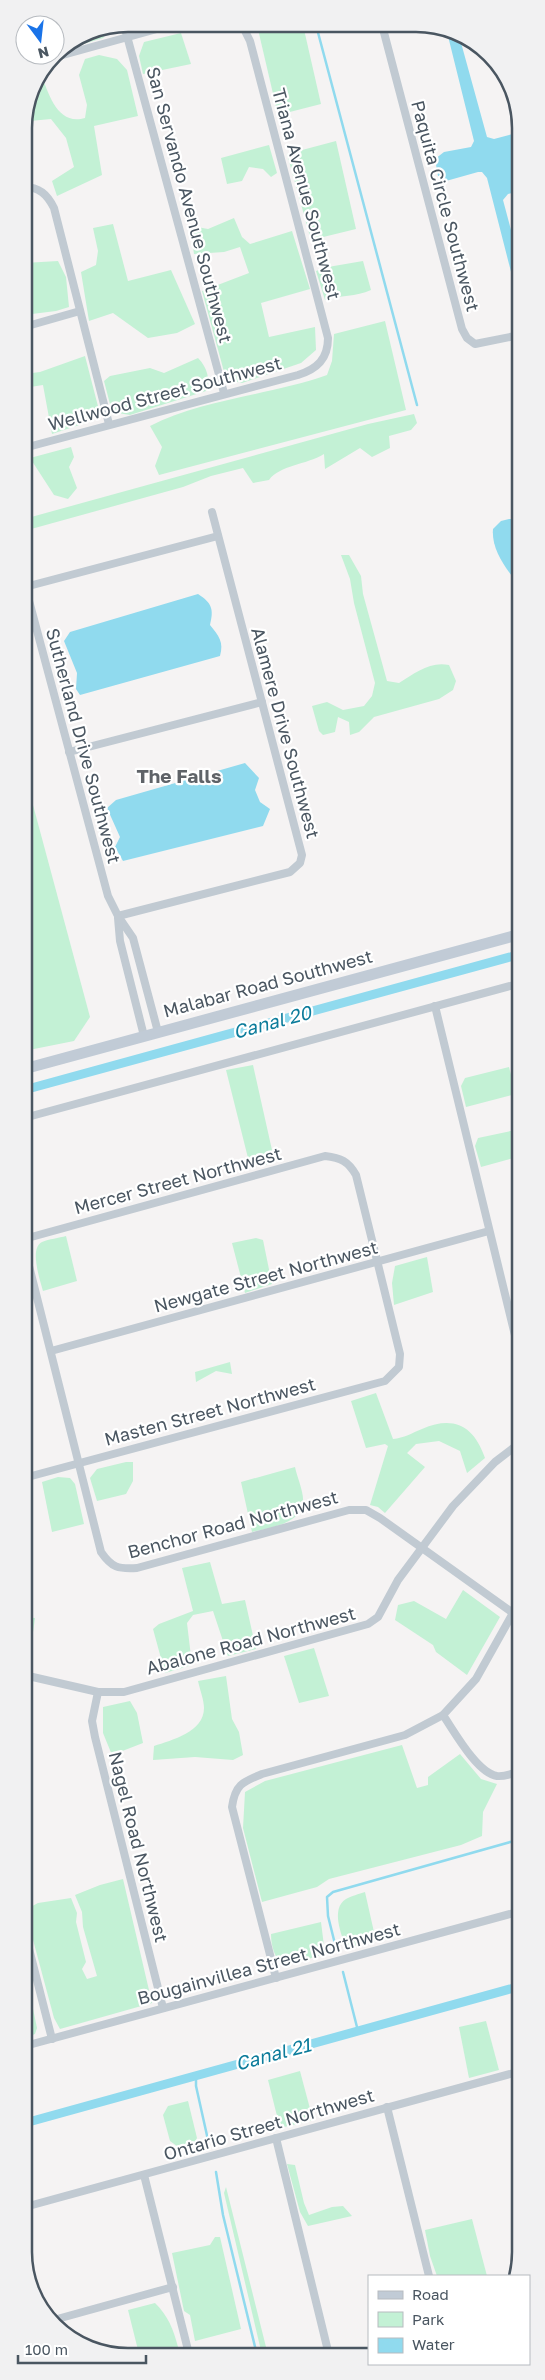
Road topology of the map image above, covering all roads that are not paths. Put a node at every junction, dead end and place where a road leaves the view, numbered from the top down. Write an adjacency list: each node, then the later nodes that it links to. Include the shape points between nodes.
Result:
1 (126, 32): 5 (street, San Servando Avenue Southwest)
2 (146, 32): 5 (street)
3 (246, 32): 11 (street, Triana Avenue Southwest, via 328,338 326,355)
4 (384, 32): 10 (street, Paquita Circle Southwest, via 462,329 475,344)
5 (128, 37): 6 (street); 12 (street, San Servando Avenue Southwest)
6 (69, 53)
7 (33, 188): 8 (street, via 43,192 54,208)
8 (80, 311): 9 (street); 13 (street)
9 (33, 324)
10 (512, 337)
11 (314, 369): 12 (street, Wellwood Street Southwest)
12 (224, 393): 13 (street, Wellwood Street Southwest)
13 (109, 424): 14 (street, Wellwood Street Southwest)
14 (33, 446)
15 (212, 512): 16 (street, Alamere Drive Southwest)
16 (218, 536): 17 (street); 19 (street, Alamere Drive Southwest)
17 (33, 583)
18 (33, 614): 20 (street, Sutherland Drive Southwest)
19 (262, 702): 20 (street); 21 (street, Alamere Drive Southwest, via 302,855 300,863 289,872)
20 (69, 752): 21 (street, Sutherland Drive Southwest, via 108,896)
21 (118, 916): 25 (street, Sutherland Drive Southwest, via 134,938); 26 (street, Sutherland Drive Southwest, via 120,941)
22 (512, 936): 25 (main road, Malabar Road Southwest)
23 (512, 985): 24 (street)
24 (435, 1006): 28 (street); 29 (street)
25 (158, 1032): 26 (main road, Malabar Road Southwest)
26 (144, 1036): 27 (main road, Malabar Road Southwest)
27 (33, 1067)
28 (33, 1116)
29 (489, 1231): 31 (street, Newgate Street Northwest); 33 (street)
30 (32, 1237): 31 (street, Mercer Street Northwest, via 326,1156 349,1163 356,1175)
31 (377, 1262): 34 (street, Newgate Street Northwest); 36 (street, Masten Street Northwest, via 400,1354 398,1367 385,1381)
32 (32, 1279): 34 (street, Benchor Road Northwest)
33 (512, 1324)
34 (51, 1351): 36 (street, Benchor Road Northwest)
35 (512, 1449): 38 (street, Abalone Road Northwest, via 453,1506)
36 (79, 1463): 37 (street, Masten Street Northwest); 38 (street, Benchor Road Northwest, via 101,1552 108,1563 121,1569 137,1568 349,1510 366,1510)
37 (32, 1476)
38 (420, 1548): 39 (street, Benchor Road Northwest); 42 (street, Abalone Road Northwest, via 378,1617 368,1624 124,1692)
39 (512, 1612)
40 (512, 1616): 43 (street, via 476,1679)
41 (32, 1678): 42 (street, Abalone Road Northwest)
42 (98, 1692): 48 (street, Nagel Road Northwest, via 92,1721 95,1737)
43 (443, 1714): 44 (street, via 478,1765 496,1776); 47 (street, via 405,1735 262,1774 243,1782 234,1794 232,1808)
44 (512, 1773)
45 (512, 1913): 47 (street, Bougainvillea Street Northwest)
46 (32, 1964): 49 (street)
47 (276, 1978): 48 (street, Bougainvillea Street Northwest)
48 (163, 2008): 49 (street, Bougainvillea Street Northwest)
49 (52, 2039): 50 (street, Bougainvillea Street Northwest)
50 (32, 2044)
51 (512, 2073): 52 (street, Ontario Street Northwest)
52 (387, 2107): 53 (street, Ontario Street Northwest); 56 (street)
53 (276, 2138): 54 (street, Ontario Street Northwest); 60 (street)
54 (144, 2175): 55 (street, Ontario Street Northwest); 57 (street)
55 (32, 2205)
56 (430, 2275)
57 (173, 2287): 58 (street); 59 (street)
58 (60, 2318)
59 (188, 2348)
60 (326, 2348)

